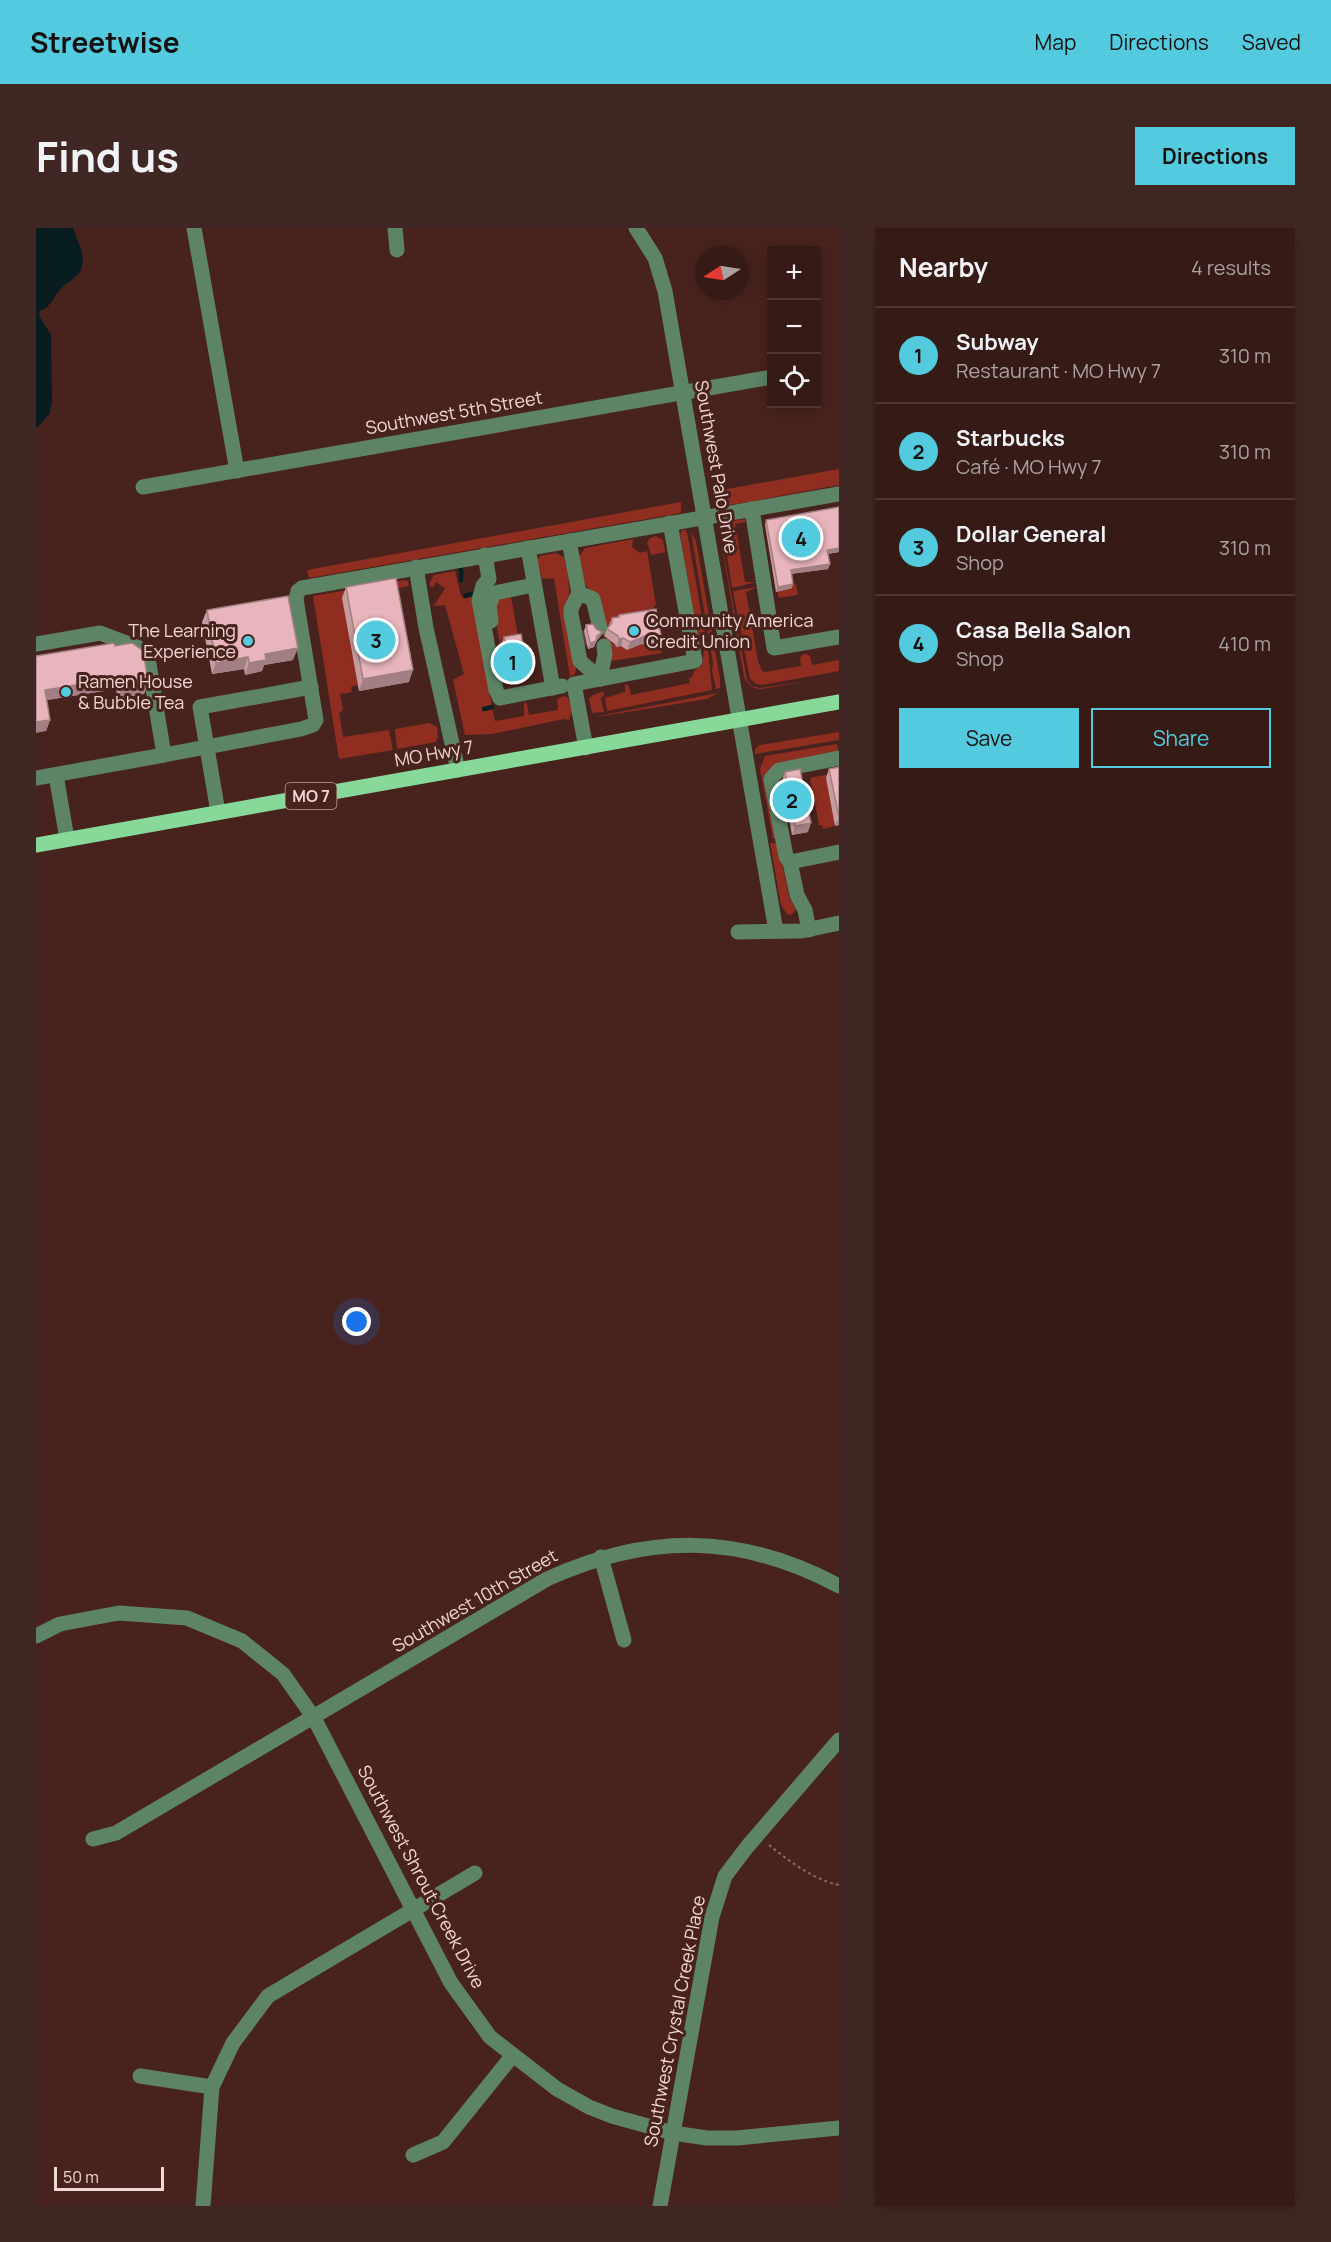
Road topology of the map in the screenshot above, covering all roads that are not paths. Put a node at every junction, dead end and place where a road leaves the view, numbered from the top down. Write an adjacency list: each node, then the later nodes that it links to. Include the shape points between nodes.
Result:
1 (194, 228): 7 (street)
2 (395, 228): 4 (street)
3 (641, 229): 6 (street, Southwest Palo Drive, via 665,291)
4 (397, 250)
5 (767, 378): 6 (street, Southwest 5th Street)
6 (683, 394): 7 (street, Southwest 5th Street); 11 (street, Southwest Palo Drive)
7 (237, 471): 8 (street, Southwest 5th Street)
8 (143, 487)
9 (839, 494): 10 (street)
10 (752, 509): 11 (street); 20 (street, via 774,648)
11 (705, 517): 12 (street); 29 (street, Southwest Palo Drive)
12 (670, 523): 13 (street); 23 (street, via 695,661)
13 (569, 541): 14 (street); 18 (street)
14 (528, 548): 15 (street); 17 (street)
15 (485, 555): 16 (street); 27 (street, via 489,579 479,600)
16 (416, 567): 25 (street, via 309,585 298,591); 34 (street)
17 (534, 585): 26 (street); 27 (street, via 499,591 490,598 502,687)
18 (579, 593): 19 (street, via 593,599); 23 (street, via 570,609 580,661)
19 (591, 630)
20 (839, 637)
21 (36, 644): 32 (street, via 100,633 138,647 149,663)
22 (594, 647): 23 (street, via 588,659)
23 (600, 680): 24 (street)
24 (574, 684): 26 (street); 31 (street)
25 (311, 687): 30 (street, via 316,720 313,725); 30 (street, via 200,707)
26 (553, 688): 27 (street)
27 (500, 698)
28 (839, 702): 29 (main road, MO Hwy 7 / MO 7)
29 (741, 719): 31 (main road, MO Hwy 7 / MO 7); 44 (street, Southwest Palo Drive)
30 (207, 747): 32 (street); 37 (street)
31 (586, 748): 34 (main road, MO Hwy 7 / MO 7)
32 (164, 755): 35 (street)
33 (839, 759): 41 (street, via 779,770 771,779)
34 (458, 770): 37 (main road, MO Hwy 7 / MO 7)
35 (56, 775): 36 (street); 38 (street)
36 (36, 778)
37 (218, 812): 38 (main road, MO Hwy 7 / MO 7)
38 (67, 839): 39 (main road, MO Hwy 7 / MO 7)
39 (36, 845)
40 (839, 852): 41 (street)
41 (790, 862): 43 (street)
42 (839, 923): 43 (street)
43 (809, 930): 44 (street)
44 (776, 931): 45 (street)
45 (738, 932)
46 (601, 1557): 47 (street, Southwest 10th Street, via 651,1547 729,1548 814,1572); 49 (street); 50 (street, Southwest 10th Street, via 547,1580)
47 (839, 1586)
48 (36, 1636): 50 (street, via 60,1623 119,1613 187,1618 242,1641 284,1674)
49 (624, 1640)
50 (314, 1718): 52 (street, Southwest 10th Street, via 116,1833); 54 (street, Southwest Shrout Creek Drive)
51 (839, 1740): 59 (street, Southwest Crystal Creek Place, via 725,1876 712,1917)
52 (93, 1839)
53 (475, 1873): 54 (street)
54 (413, 1909): 55 (street, Southwest Shrout Creek Drive, via 451,1983 490,2037); 57 (street, via 267,1996 233,2043)
55 (513, 2055): 59 (street, Southwest Shrout Creek Drive, via 557,2089 590,2107); 60 (street, via 442,2142)
56 (140, 2076): 57 (street)
57 (212, 2087): 61 (street)
58 (839, 2128): 59 (street, Southwest Shrout Creek Drive, via 737,2138)
59 (673, 2133): 62 (street, Southwest Crystal Creek Place)
60 (414, 2155)
61 (203, 2206)
62 (660, 2206)

